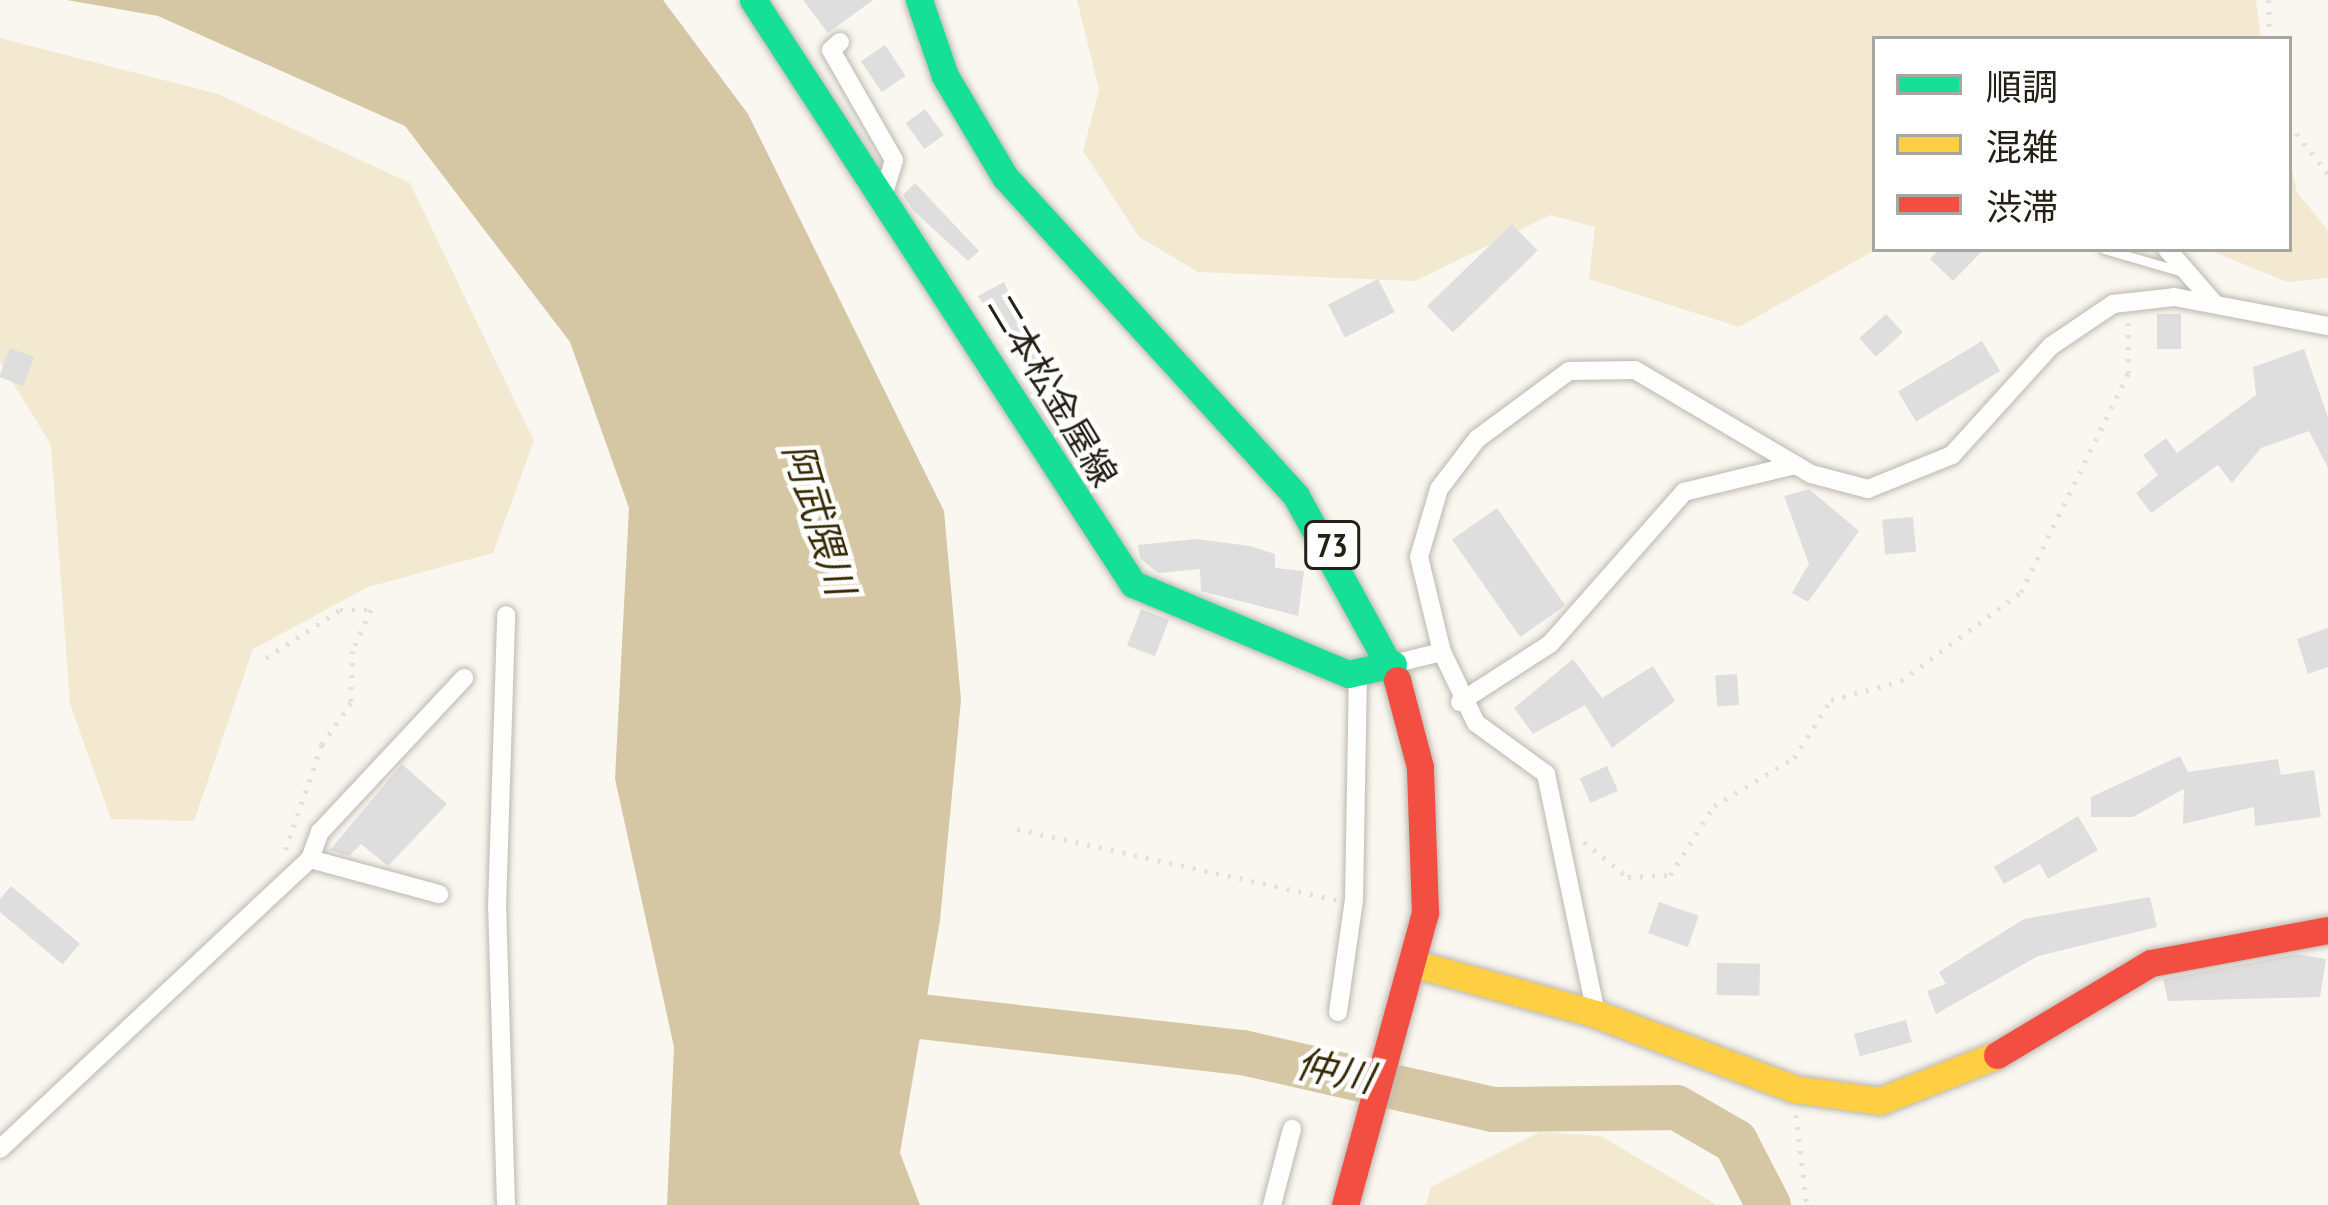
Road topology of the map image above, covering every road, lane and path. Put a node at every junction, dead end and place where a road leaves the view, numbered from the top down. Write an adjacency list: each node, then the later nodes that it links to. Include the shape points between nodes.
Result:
1 (753, 0): 8 (main road, 二本松金屋線)
2 (919, 0): 19 (main road, 73, via 945,76 1005,177 1296,496)
3 (2269, 0): 4 (path)
4 (2270, 36)
5 (840, 42): 8 (street, via 831,50 894,160)
6 (2292, 128): 7 (path)
7 (2328, 174)
8 (884, 193): 20 (main road, 二本松金屋線, via 1133,584)
9 (2110, 252): 11 (lane, via 2151,271)
10 (2170, 252): 11 (street)
11 (2188, 272): 12 (street)
12 (2214, 303): 13 (street); 14 (street)
13 (2114, 304): 15 (street, via 2051,346 1952,455 1894,485 1851,488); 23 (path, via 2132,329 2128,374 2021,592 1901,681 1831,700 1794,758 1714,806 1670,875 1628,877)
14 (2328, 326)
15 (1796, 465): 17 (street, via 1635,370 1569,371 1477,439 1439,489 1419,557); 22 (street, via 1684,492 1550,644)
16 (506, 615): 36 (street, via 497,908)
17 (1442, 652): 19 (street); 22 (street)
18 (266, 658): 26 (path, via 340,610 371,610 352,651 351,704 294,820)
19 (1393, 664): 20 (main road); 30 (main road, 73, via 1411,716 1428,858)
20 (1358, 677): 28 (street)
21 (464, 678): 25 (street, via 320,832)
22 (1460, 702): 23 (street, via 1546,774)
23 (1563, 826): 32 (street)
24 (1017, 829): 28 (path)
25 (310, 860): 26 (street); 27 (street)
26 (284, 884): 35 (street)
27 (439, 894)
28 (1354, 900): 31 (street)
29 (2328, 930): 33 (main road, via 2151,963 1957,1079 1909,1096 1850,1102)
30 (1416, 964): 32 (main road); 38 (main road, 73)
31 (1338, 1012)
32 (1596, 1015): 33 (main road)
33 (1794, 1089): 39 (path)
34 (1292, 1129): 37 (street)
35 (0, 1149)
36 (506, 1205)
37 (1272, 1205)
38 (1345, 1205)
39 (1807, 1205)

